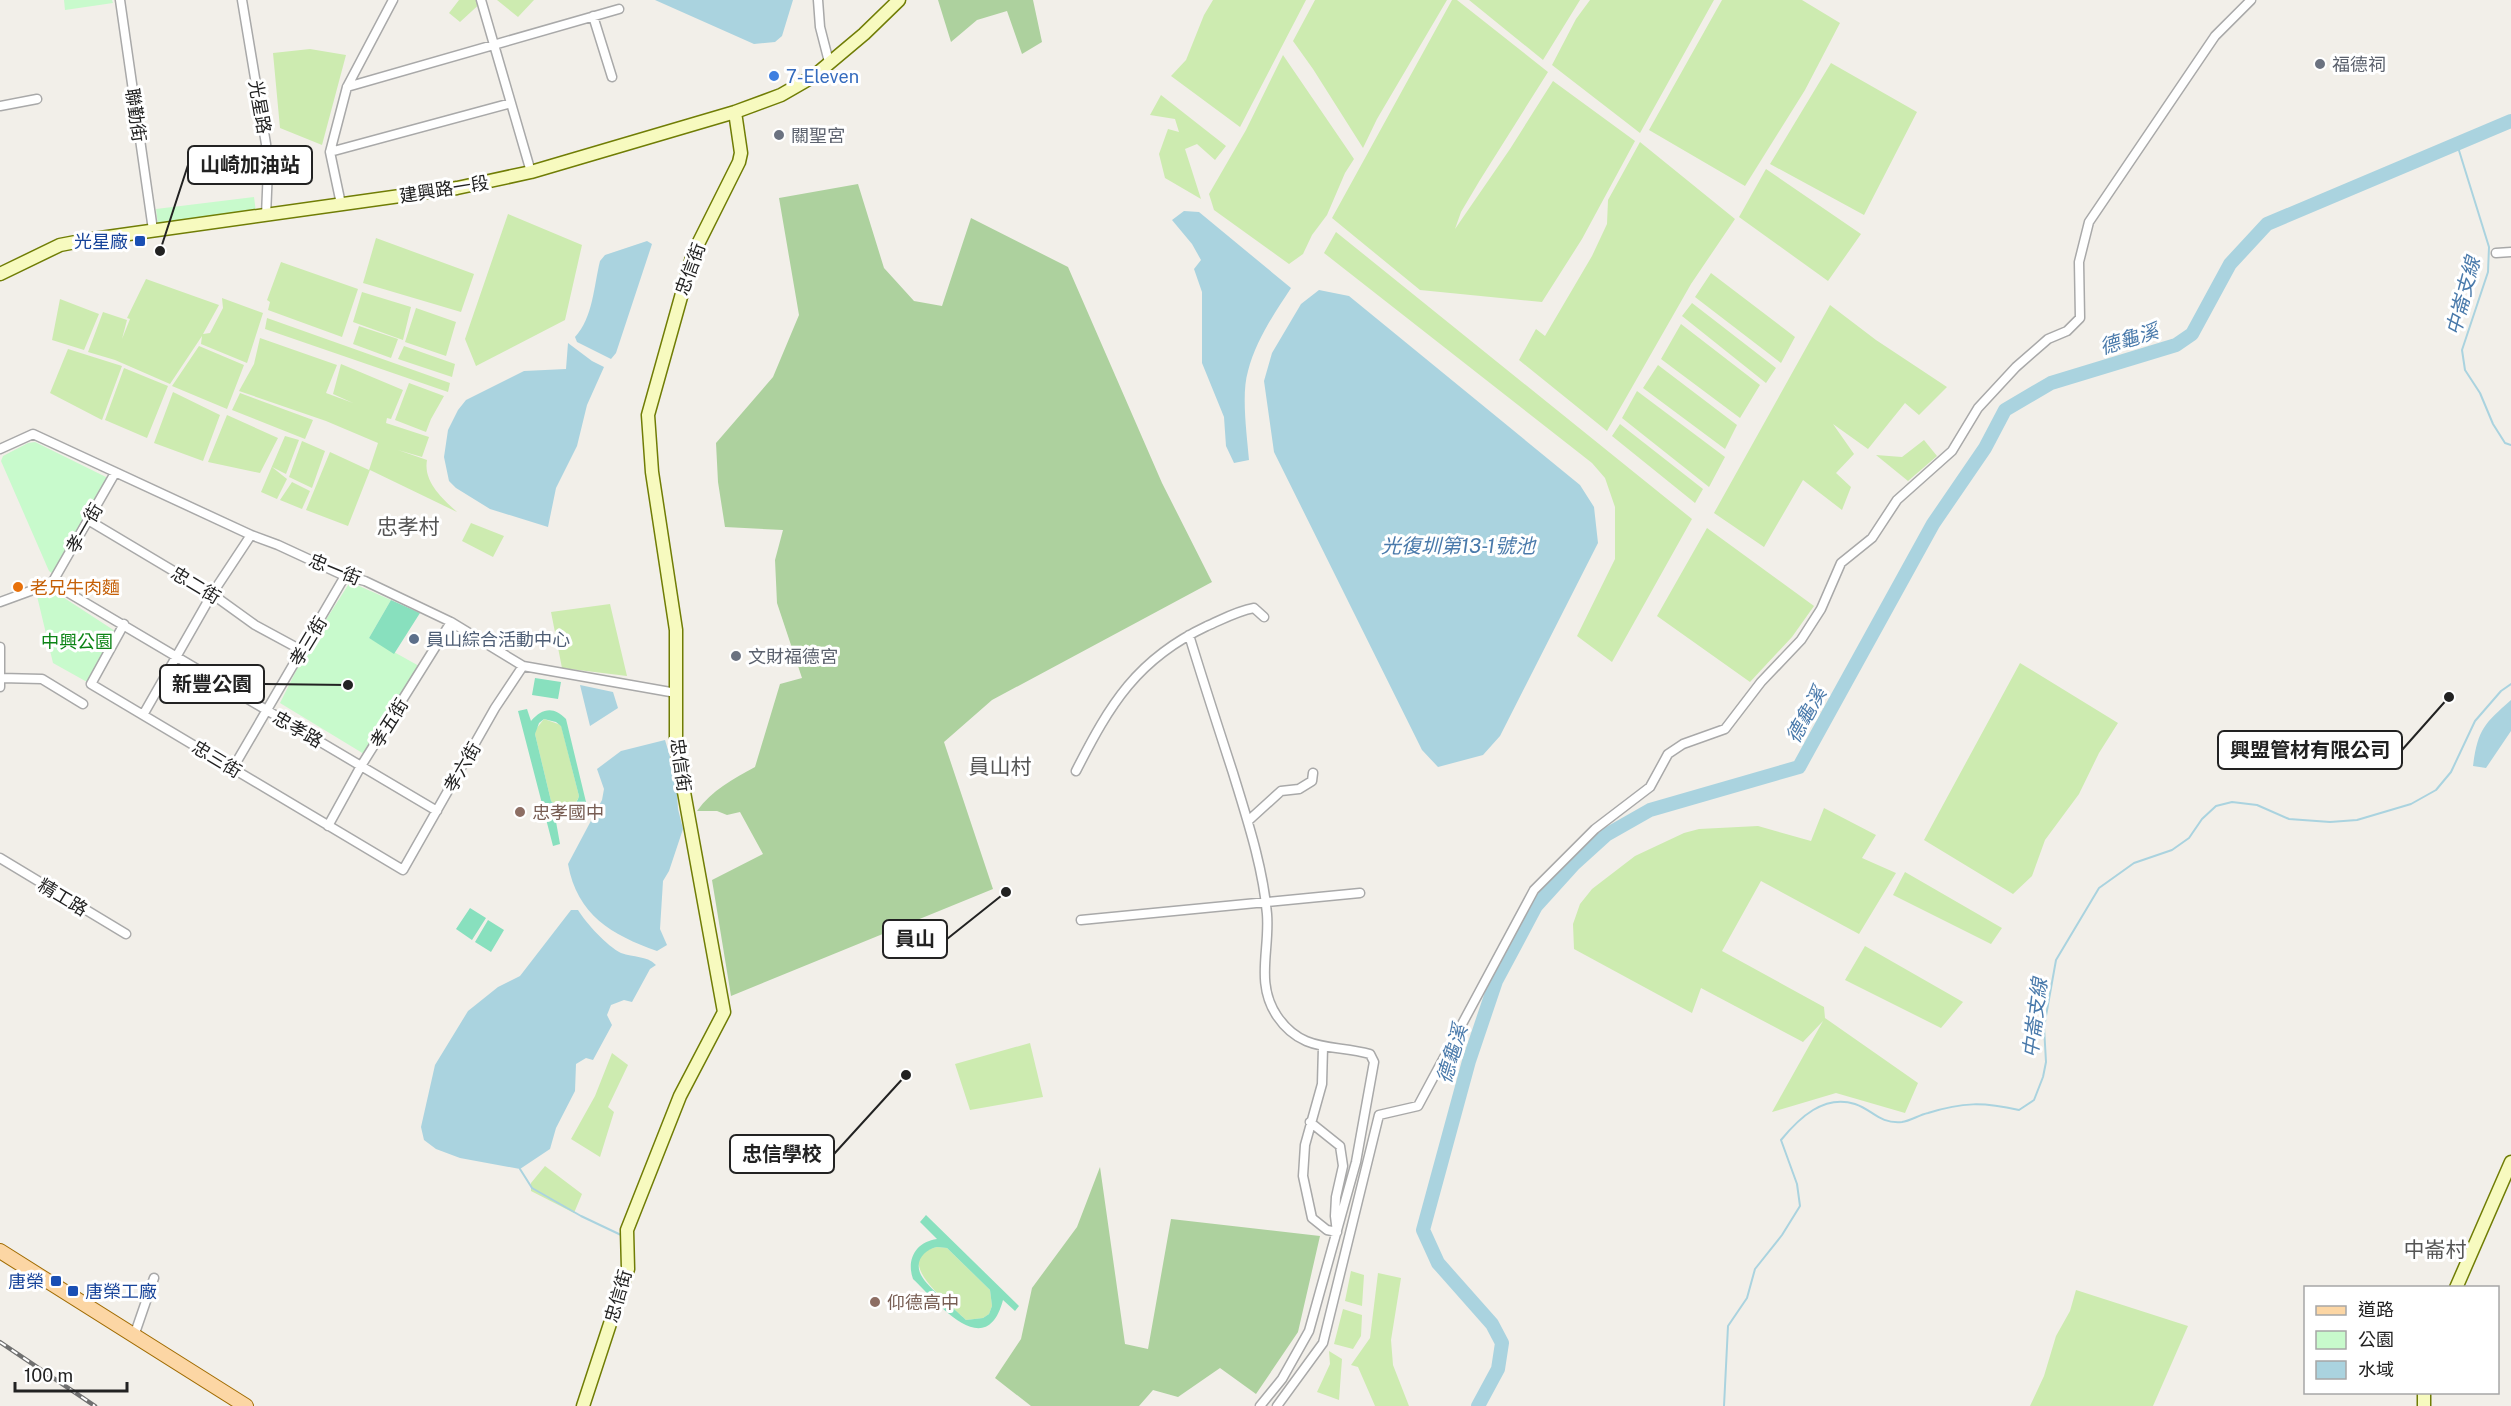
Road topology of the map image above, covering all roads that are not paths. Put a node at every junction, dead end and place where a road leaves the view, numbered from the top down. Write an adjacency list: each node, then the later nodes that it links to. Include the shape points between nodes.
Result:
1 (120, 0): 22 (street, 聯勤街)
2 (242, 0): 21 (street, 光星路, via 266,144)
3 (393, 0): 13 (street)
4 (481, 0): 10 (street)
5 (818, 0): 11 (street)
6 (899, 0): 11 (street, 建興路一段)
7 (2251, 0): 74 (street, via 2216,36 2089,222 2079,262 2080,318 2016,367 1978,408 1952,451 1897,500 1872,538 1841,563 1821,609 1801,640 1761,682 1725,729 1683,744 1668,754 1650,787 1595,828 1534,890 1418,1106 1379,1115 1323,1343)
8 (619, 9): 9 (street)
9 (593, 16): 10 (street); 12 (street)
10 (494, 45): 13 (street); 15 (street)
11 (829, 62): 17 (street, 建興路一段, via 814,76 781,95)
12 (612, 77)
13 (347, 87): 18 (street)
14 (37, 99): 16 (street)
15 (511, 103): 18 (street); 19 (street)
16 (0, 106)
17 (735, 112): 19 (street, 建興路一段); 44 (street, 忠信街, via 739,162 693,255 648,415 652,472 676,630)
18 (330, 152): 20 (street)
19 (531, 172): 20 (street, 建興路一段, via 457,188)
20 (341, 204): 21 (street, 建興路一段)
21 (266, 216): 22 (street, 建興路一段)
22 (153, 230): 25 (street, 建興路一段, via 60,245)
23 (2511, 252): 24 (street)
24 (2496, 253)
25 (0, 274)
26 (0, 449): 27 (street, 忠一街, via 33,434)
27 (115, 472): 28 (street, 孝一街); 29 (street, 忠一街)
28 (88, 520): 31 (street, 孝一街); 32 (street, 忠二街)
29 (252, 535): 30 (street, 忠一街); 32 (street)
30 (345, 576): 35 (street, 忠一街, via 365,581); 39 (street, 孝三街)
31 (52, 583): 33 (street); 36 (street, 忠孝路)
32 (212, 594): 39 (street, 忠二街, via 255,625); 40 (street)
33 (0, 602)
34 (1264, 617): 37 (street, via 1254,608 1242,610)
35 (450, 622): 41 (street, 忠一街); 48 (street, 孝五街)
36 (124, 624): 40 (street, 忠孝路); 47 (street, 忠三街, via 91,684)
37 (1189, 635): 50 (street, via 1157,655 1126,688 1101,723); 53 (street)
38 (0, 646): 42 (street)
39 (303, 651): 46 (street, 孝三街)
40 (177, 656): 46 (street, 忠孝路); 47 (street)
41 (523, 666): 44 (street, 忠一街); 52 (street, 孝六街)
42 (1, 678): 43 (street); 45 (street, via 42,678)
43 (0, 687)
44 (676, 693): 72 (street, 忠信街, via 678,759 724,1012 680,1096 627,1230 628,1269)
45 (83, 704)
46 (266, 710): 48 (street, 忠孝路); 49 (street, 孝三街)
47 (143, 715): 49 (street, 忠三街)
48 (361, 766): 52 (street, 忠孝路); 54 (street, 孝五街)
49 (233, 768): 54 (street, 忠三街)
50 (1077, 771)
51 (1312, 773): 53 (street, via 1312,781 1306,786 1281,791)
52 (437, 811): 56 (street, 孝六街)
53 (1248, 821): 58 (street)
54 (328, 825): 56 (street, 忠三街)
55 (0, 858): 60 (street, 精工路)
56 (403, 870)
57 (1360, 893): 58 (street)
58 (1265, 902): 59 (street); 61 (street, via 1268,915 1263,970 1271,1006 1291,1032)
59 (1082, 920)
60 (126, 934)
61 (1323, 1047): 62 (street, via 1322,1084); 64 (street, via 1370,1054 1374,1062 1356,1162)
62 (1310, 1122): 64 (street, via 1340,1146 1343,1166 1336,1197); 64 (street, via 1303,1176 1312,1218 1327,1230)
63 (2511, 1162): 68 (street)
64 (1337, 1232): 73 (street, via 1309,1331 1282,1379)
65 (0, 1251): 69 (main road)
66 (0, 1259): 70 (main road)
67 (154, 1278): 69 (street)
68 (2456, 1286)
69 (134, 1336): 71 (main road)
70 (233, 1406)
71 (246, 1406)
72 (583, 1406)
73 (1260, 1406)
74 (1277, 1406)

